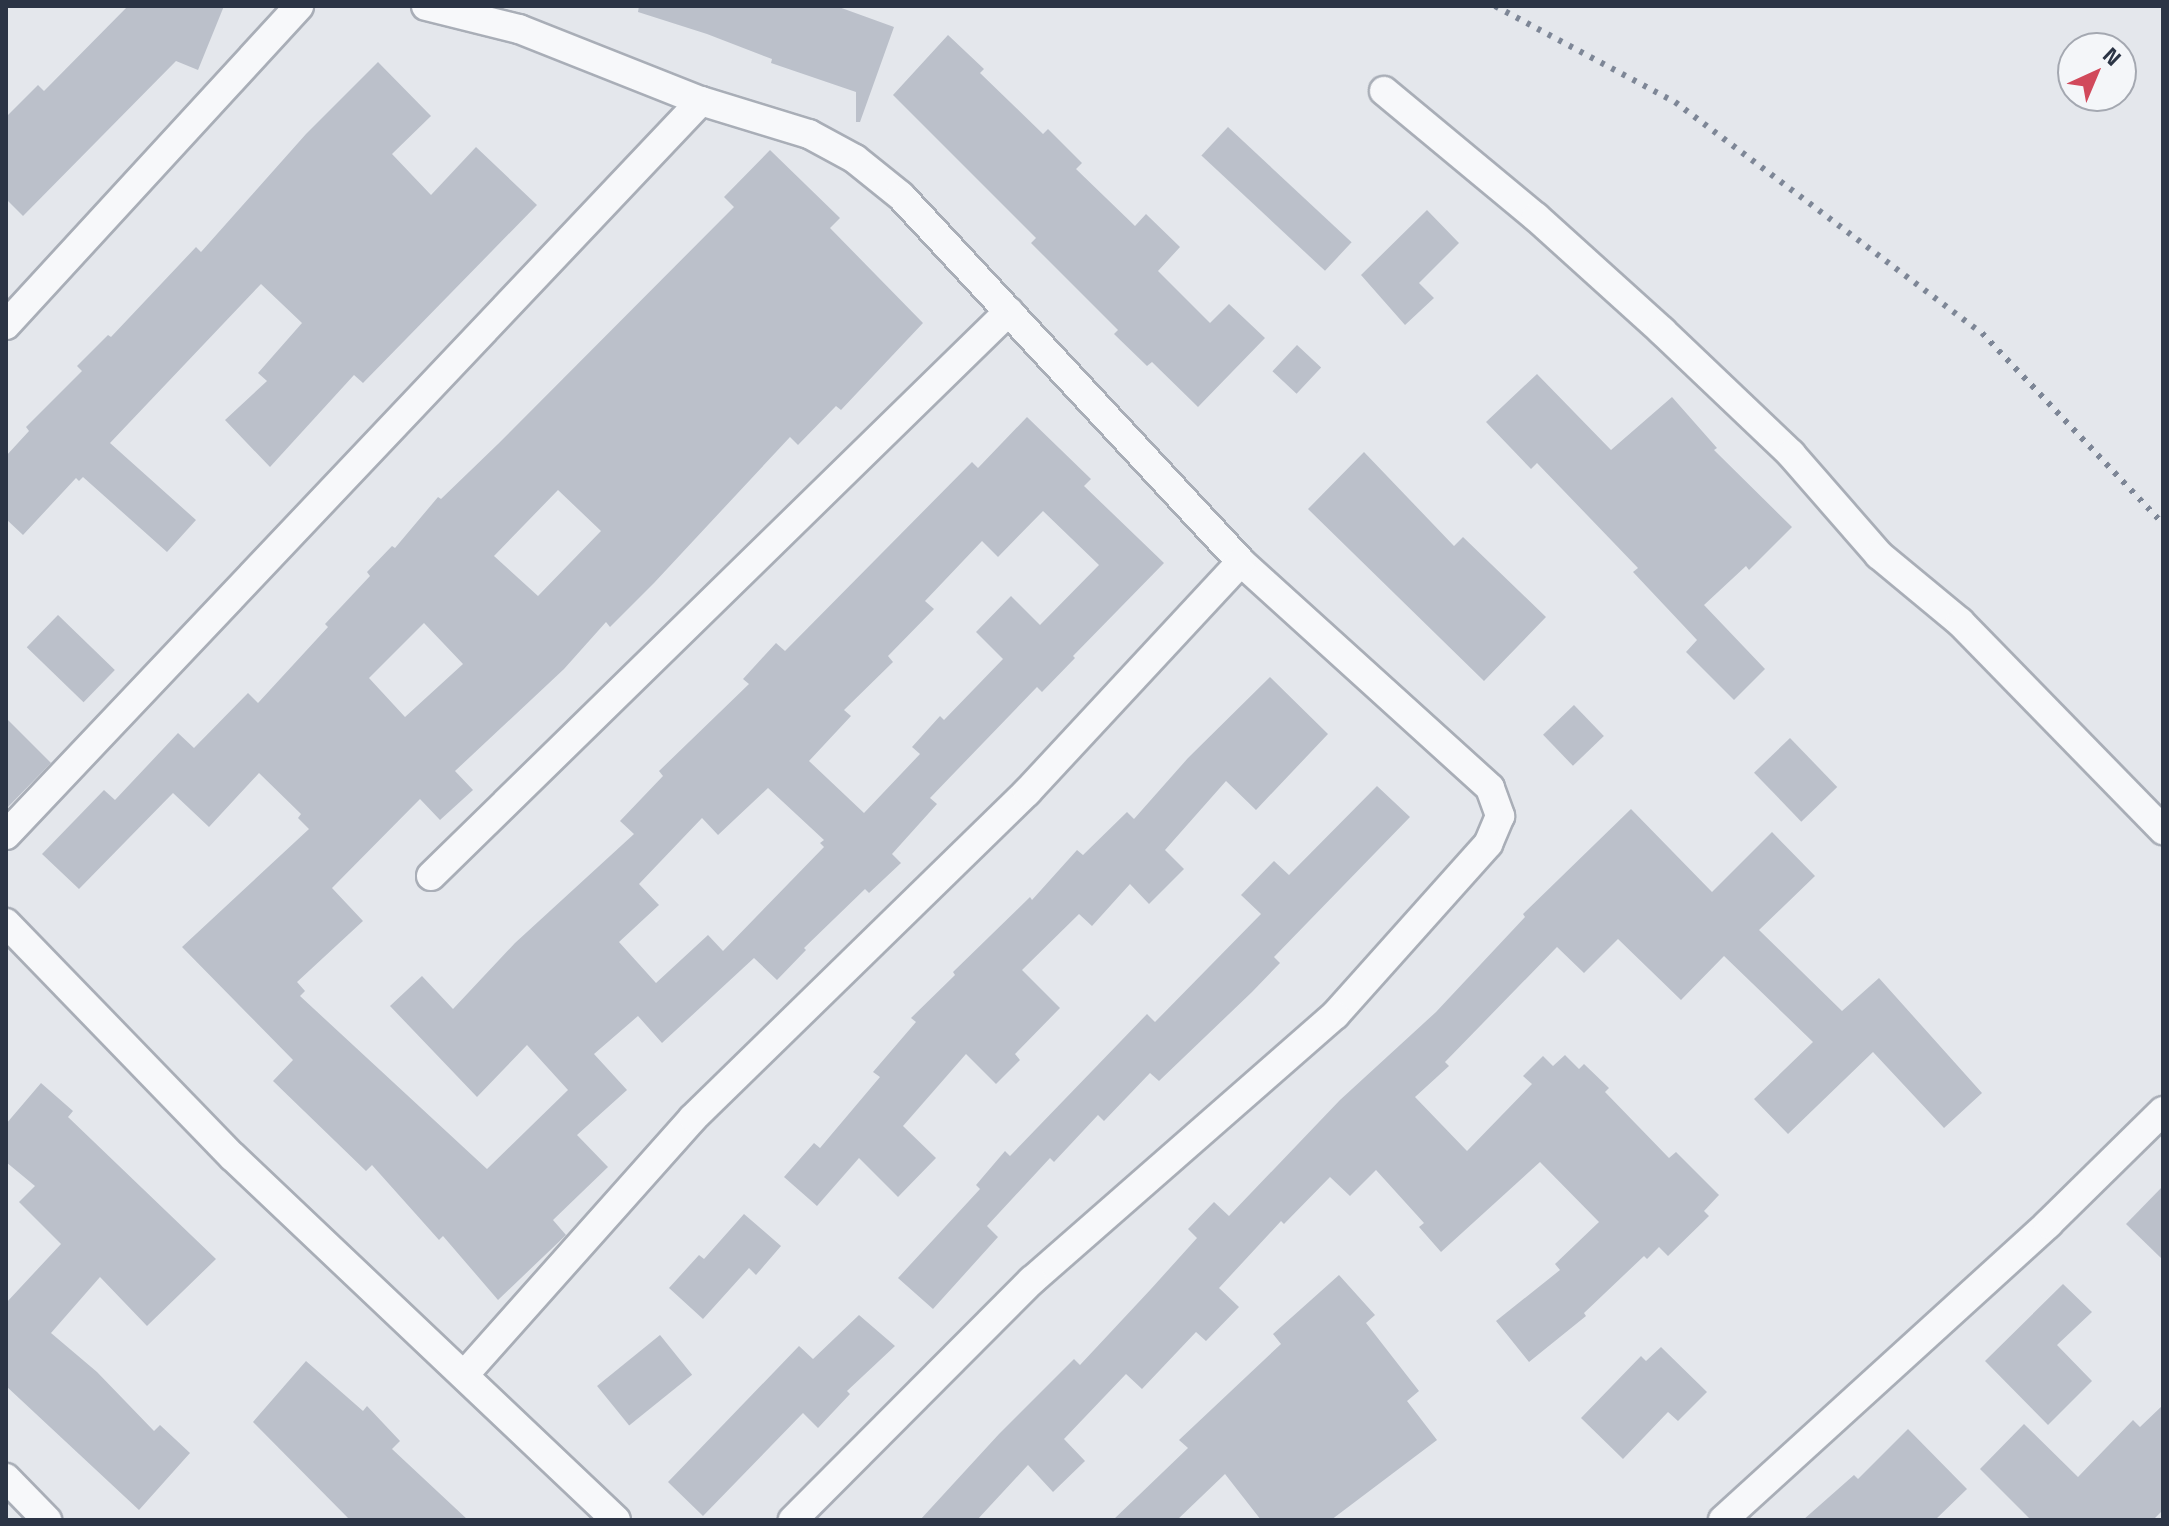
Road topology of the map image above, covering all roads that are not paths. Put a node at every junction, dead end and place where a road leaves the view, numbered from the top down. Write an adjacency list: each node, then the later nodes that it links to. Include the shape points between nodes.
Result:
1 (299, 6): 6 (street)
2 (426, 6): 4 (street, via 519,29)
3 (1384, 91): 8 (street, via 1662,331 1791,454 1879,555 1960,622)
4 (701, 101): 5 (street, via 809,134 855,159 901,196); 9 (street)
5 (1009, 311): 7 (street); 10 (street)
6 (6, 325)
7 (1241, 562): 13 (street, via 1027,792 693,1118); 17 (street, via 1490,788 1500,816 1488,844 1335,1015 1032,1280)
8 (2163, 830)
9 (6, 835)
10 (431, 876)
11 (6, 923): 13 (street, via 232,1156)
12 (2163, 1111): 18 (street, via 2048,1224)
13 (465, 1374): 16 (street)
14 (6, 1478): 15 (street)
15 (47, 1520)
16 (616, 1520)
17 (793, 1520)
18 (1723, 1520)

